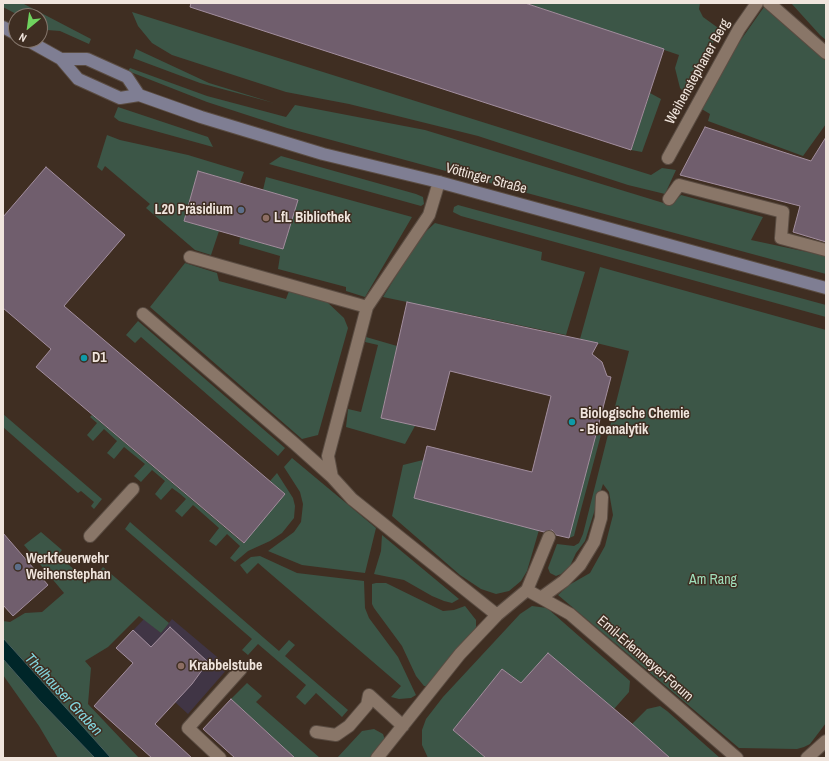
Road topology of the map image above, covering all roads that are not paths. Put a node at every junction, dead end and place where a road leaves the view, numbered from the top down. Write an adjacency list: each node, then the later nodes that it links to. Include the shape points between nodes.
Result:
1 (757, 3): 7 (street, Weihenstephaner Berg, via 739,29)
2 (769, 3): 4 (street)
3 (41, 48): 5 (main road, Vöttinger Straße)
4 (826, 53)
5 (61, 59): 6 (main road, Vöttinger Straße, via 87,59 127,77); 6 (main road, Vöttinger Straße, via 82,81 120,98)
6 (139, 95): 8 (main road, Vöttinger Straße, via 194,115 323,154)
7 (668, 158)
8 (439, 182): 12 (main road, Vöttinger Straße); 13 (street, via 429,214)
9 (669, 200): 10 (street, via 679,185 783,212 781,238)
10 (826, 250)
11 (190, 257): 13 (street)
12 (826, 288)
13 (367, 307): 15 (street, via 328,456)
14 (143, 314): 15 (street)
15 (332, 477): 22 (street, via 352,499)
16 (134, 489): 18 (street)
17 (602, 497): 21 (street, via 594,542 564,582)
18 (90, 536)
19 (549, 537): 20 (street)
20 (527, 590): 21 (street, Emil-Erlenmeyer-Forum); 22 (street)
21 (542, 597): 29 (street, Emil-Erlenmeyer-Forum, via 570,614)
22 (497, 615): 24 (street, via 460,654)
23 (241, 668): 27 (street, via 188,728)
24 (403, 726): 25 (street, via 369,695 367,705 349,726 336,735); 28 (street)
25 (316, 732)
26 (826, 740): 30 (street)
27 (215, 756)
28 (377, 758)
29 (737, 758)
30 (807, 758)

